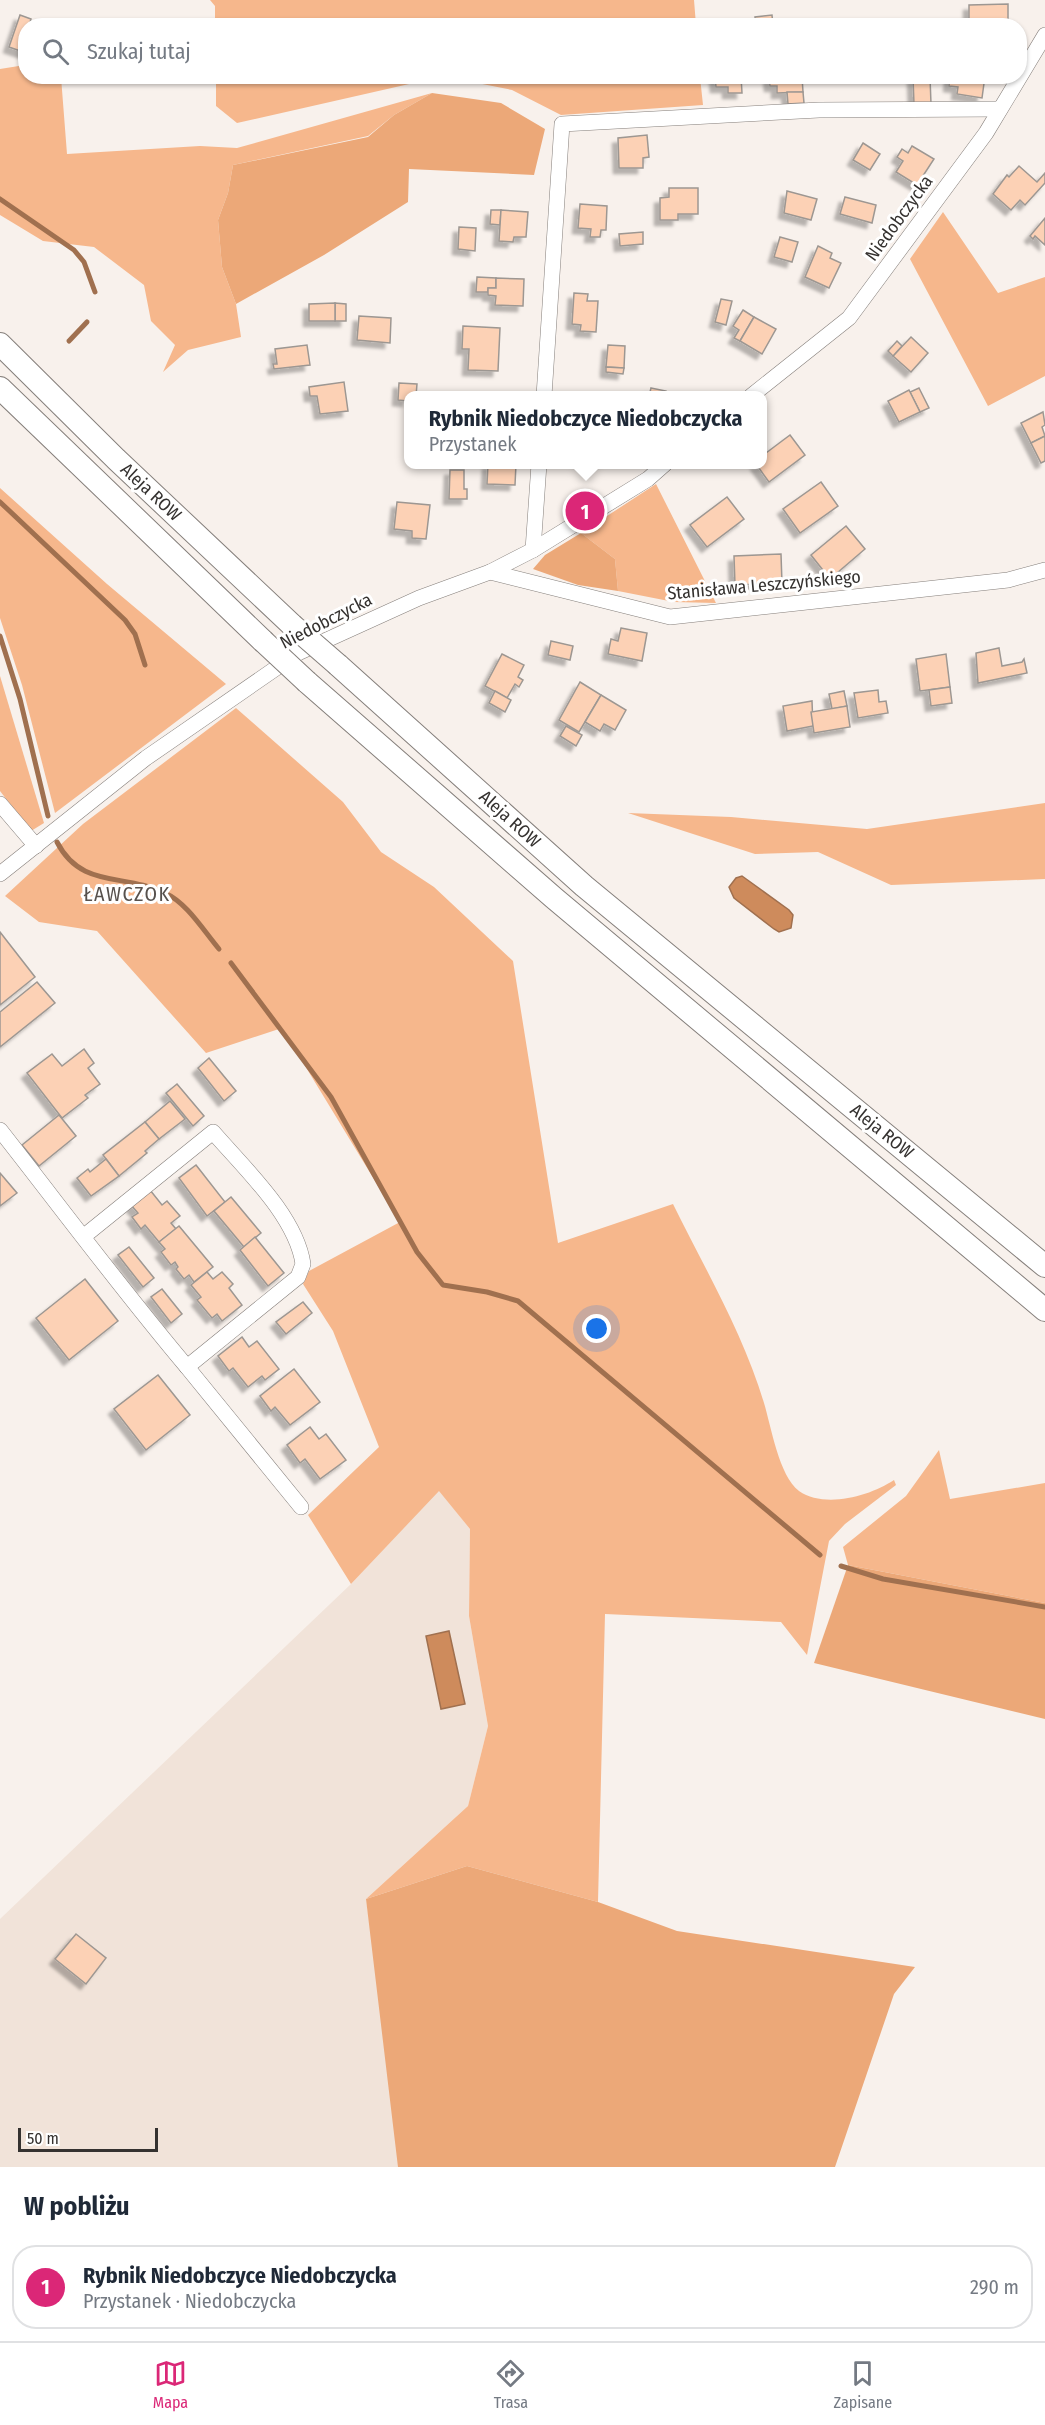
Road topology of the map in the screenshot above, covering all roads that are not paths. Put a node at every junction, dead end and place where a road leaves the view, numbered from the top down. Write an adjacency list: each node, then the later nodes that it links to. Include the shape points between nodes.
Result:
1 (1045, 35): 2 (street, Niedobczycka)
2 (1027, 65)
3 (1015, 84): 4 (street, Niedobczycka)
4 (1000, 109): 7 (street, via 819,110 562,124); 8 (street, Niedobczycka, via 849,318)
5 (0, 344): 19 (main road, Aleja ROW, bridge, via 292,625 584,886)
6 (0, 388): 20 (main road, Aleja ROW, bridge, via 307,682 554,898)
7 (544, 391)
8 (758, 391)
9 (539, 469): 11 (street)
10 (660, 469): 11 (street, Niedobczycka)
11 (533, 550): 13 (street, Niedobczycka)
12 (1045, 570): 13 (street, Stanisława Leszczyńskiego, via 1008,580 670,616)
13 (490, 572): 15 (street, Niedobczycka, via 419,598 298,653 146,758)
14 (0, 804): 15 (street)
15 (36, 846): 16 (street, Niedobczycka)
16 (0, 874)
17 (0, 1130): 18 (street)
18 (83, 1237): 21 (street); 21 (street, via 213,1132 272,1202 294,1236 302,1256 302,1271)
19 (1045, 1266)
20 (1045, 1310)
21 (187, 1367): 22 (street)
22 (301, 1507)

